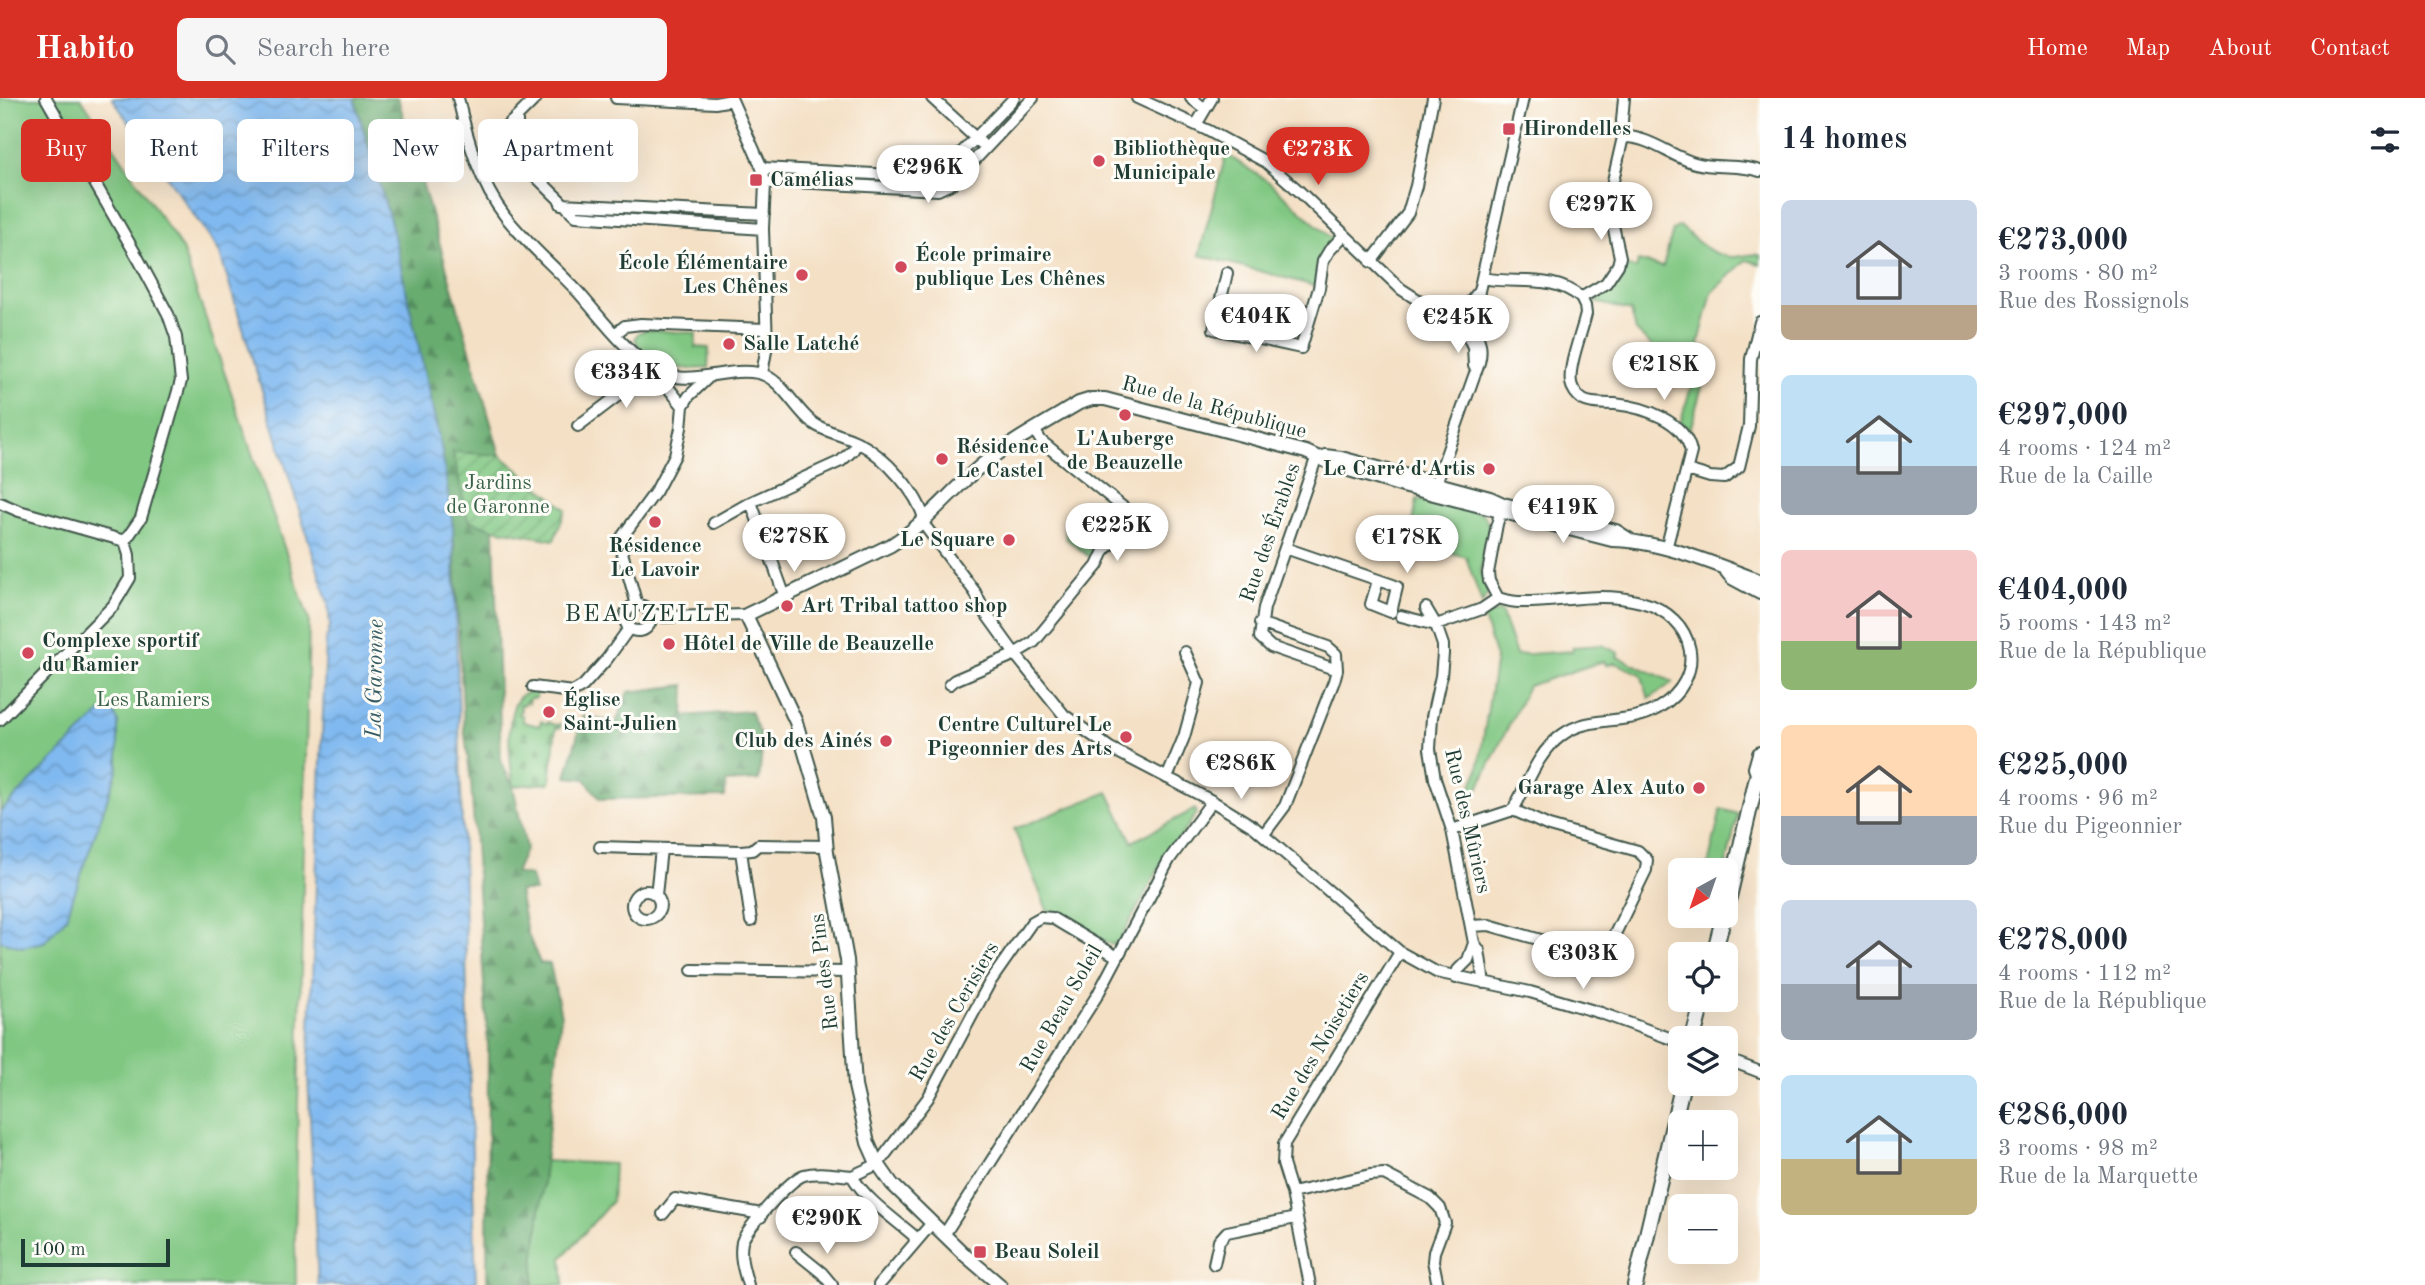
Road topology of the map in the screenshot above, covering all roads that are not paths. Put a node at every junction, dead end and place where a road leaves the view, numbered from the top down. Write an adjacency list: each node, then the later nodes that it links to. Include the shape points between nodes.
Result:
1 (46, 98): 54 (street, via 139,260 176,337 181,381 141,518)
2 (458, 98): 38 (street, via 482,175 505,215)
3 (536, 98): 26 (street, via 517,117 514,155)
4 (616, 98): 14 (street, via 691,103)
5 (932, 98): 19 (street)
6 (1014, 98): 19 (street)
7 (1033, 98): 20 (street)
8 (1137, 98): 17 (street)
9 (1191, 98): 16 (street)
10 (1212, 98): 16 (street)
11 (1433, 98): 30 (street, via 1408,213)
12 (1523, 98): 32 (street)
13 (1624, 98): 18 (street)
14 (702, 99): 15 (street, via 715,103)
15 (732, 99): 21 (street)
16 (1204, 108): 17 (street)
17 (1196, 125): 29 (street, via 1273,167)
18 (1623, 136): 22 (street, via 1636,136 1694,163); 34 (street, via 1610,194 1618,265 1606,283)
19 (976, 139): 20 (street); 23 (street, via 941,174)
20 (985, 148): 25 (street, via 953,183 938,190)
21 (762, 168): 23 (street); 24 (street)
22 (1760, 171)
23 (856, 173): 25 (street)
24 (765, 183): 25 (street); 27 (street)
25 (856, 186)
26 (561, 204): 27 (street); 28 (street, via 576,216)
27 (764, 214): 28 (street)
28 (764, 229): 37 (street)
29 (1344, 234): 30 (street); 31 (street, via 1323,261 1301,348 1214,329)
30 (1371, 262): 36 (street, via 1401,289)
31 (1227, 273)
32 (1482, 278): 33 (street); 34 (street, via 1544,282 1566,287)
33 (1479, 291): 36 (street); 36 (street, via 1476,318)
34 (1581, 298): 47 (street, via 1586,314 1571,371 1575,393 1593,403 1639,409 1681,430 1691,452)
35 (1760, 322): 47 (street, via 1751,359 1749,426 1739,467 1724,478)
36 (1464, 324): 48 (street, via 1476,332 1481,362)
37 (765, 329): 38 (street, via 641,324 625,326); 40 (street)
38 (615, 334): 39 (street)
39 (653, 369): 41 (street, via 672,377); 42 (street); 43 (street)
40 (762, 374): 41 (street); 45 (street, via 814,424)
41 (710, 376): 42 (street)
42 (683, 405): 63 (street, via 675,456 622,537)
43 (578, 426)
44 (1035, 431): 46 (street, Rue de la République, via 1079,403 1105,398); 52 (street, Rue de la République, via 985,463); 72 (street, via 1041,441 1125,509 1127,518 1097,566 1034,642)
45 (857, 442): 49 (street, via 841,461); 52 (street, via 889,466 918,503)
46 (1317, 456): 48 (street, Rue de la République, via 1339,467); 55 (street, Rue des Érables)
47 (1687, 470): 56 (street)
48 (1434, 488): 51 (street, Rue de la République, via 1490,498)
49 (751, 502): 53 (street); 61 (street)
50 (0, 503): 54 (street)
51 (1502, 511): 56 (street, Rue de la République, via 1616,531 1630,540); 62 (street, via 1488,573)
52 (925, 520): 61 (street, Rue de la République, via 891,545); 72 (street)
53 (714, 523)
54 (125, 541): 76 (street, via 130,578 113,606)
55 (1285, 548): 58 (street); 68 (street, Rue des Érables)
56 (1666, 549): 57 (street, Rue de la République)
57 (1724, 569): 59 (street, Rue de la République); 60 (street, Rue de la République)
58 (1378, 580)
59 (1760, 581)
60 (1760, 593)
61 (785, 597): 66 (street, Rue de la République)
62 (1498, 598): 69 (street, via 1482,609); 81 (street, via 1515,603 1594,596 1658,607 1680,624 1691,660 1681,689 1657,709 1587,723 1561,736 1535,763)
63 (636, 605): 65 (street); 70 (street, via 626,614)
64 (1426, 608): 69 (street, Rue des Mûriers)
65 (650, 613): 66 (street, via 664,617); 70 (street, via 646,628)
66 (746, 615): 84 (street, Rue des Pins, via 801,735)
67 (1401, 616): 69 (street)
68 (1261, 623): 73 (street, Rue des Érables, via 1328,647 1336,654); 73 (street, Rue des Érables, via 1260,637 1271,647)
69 (1436, 625): 82 (street, Rue des Mûriers, via 1443,654 1430,749)
70 (630, 628): 75 (street, via 583,686 573,692)
71 (1185, 652): 79 (street, via 1199,683)
72 (1016, 654): 74 (street); 79 (street, via 1054,704 1079,727)
73 (1337, 670): 83 (street, via 1285,806)
74 (950, 684)
75 (533, 687)
76 (0, 720)
77 (1760, 754): 78 (main road)
78 (1759, 772): 88 (main road)
79 (1167, 778): 80 (street)
80 (1212, 801): 83 (street); 94 (street, Rue Beau Soleil, via 1169,860)
81 (1513, 810): 82 (street); 91 (street, via 1549,827 1638,851 1647,860 1646,870 1610,944 1601,953 1589,954 1489,925)
82 (1452, 830): 91 (street, Rue des Mûriers)
83 (1264, 834): 93 (street)
84 (827, 846): 87 (street, via 758,845); 96 (street, Rue des Pins)
85 (600, 847): 86 (street)
86 (661, 849): 87 (street); 89 (street)
87 (741, 851): 90 (street)
88 (1738, 860)
89 (656, 895)
90 (751, 921)
91 (1471, 926): 92 (street, Rue des Mûriers)
92 (1475, 943): 97 (street); 98 (street, Rue des Mûriers)
93 (1400, 952): 97 (street); 105 (street, Rue des Noisetiers, via 1284,1144 1283,1164)
94 (1116, 956): 103 (street, Rue des Cerisiers, via 1052,918 1032,922 990,982 929,1098); 110 (street, Rue Beau Soleil, via 1098,994)
95 (692, 970): 96 (street)
96 (848, 972): 103 (street, Rue des Pins, via 855,1086)
97 (1456, 978): 98 (street)
98 (1484, 983): 99 (street, via 1590,1009)
99 (1668, 1038)
100 (1738, 1064): 101 (street)
101 (1760, 1072)
102 (1679, 1096): 120 (main road)
103 (877, 1164): 104 (street); 109 (street, Rue des Pins)
104 (852, 1176): 107 (street, via 806,1174 793,1180); 111 (street, via 861,1191 914,1236)
105 (1292, 1193): 108 (street, Rue des Noisetiers); 119 (street, via 1384,1174 1430,1198 1445,1223 1433,1252)
106 (663, 1214): 107 (street, via 675,1199)
107 (761, 1217): 114 (street, via 742,1244)
108 (1296, 1218): 113 (street, via 1227,1232 1219,1241); 118 (street, Rue des Noisetiers)
109 (932, 1223): 110 (street, Rue des Pins); 111 (street)
110 (944, 1235): 117 (street, Rue des Pins)
111 (915, 1242): 116 (street)
112 (796, 1252): 115 (street)
113 (1214, 1264)
114 (748, 1285)
115 (832, 1285)
116 (879, 1285)
117 (1000, 1285)
118 (1310, 1285)
119 (1438, 1285)
120 (1635, 1285)

